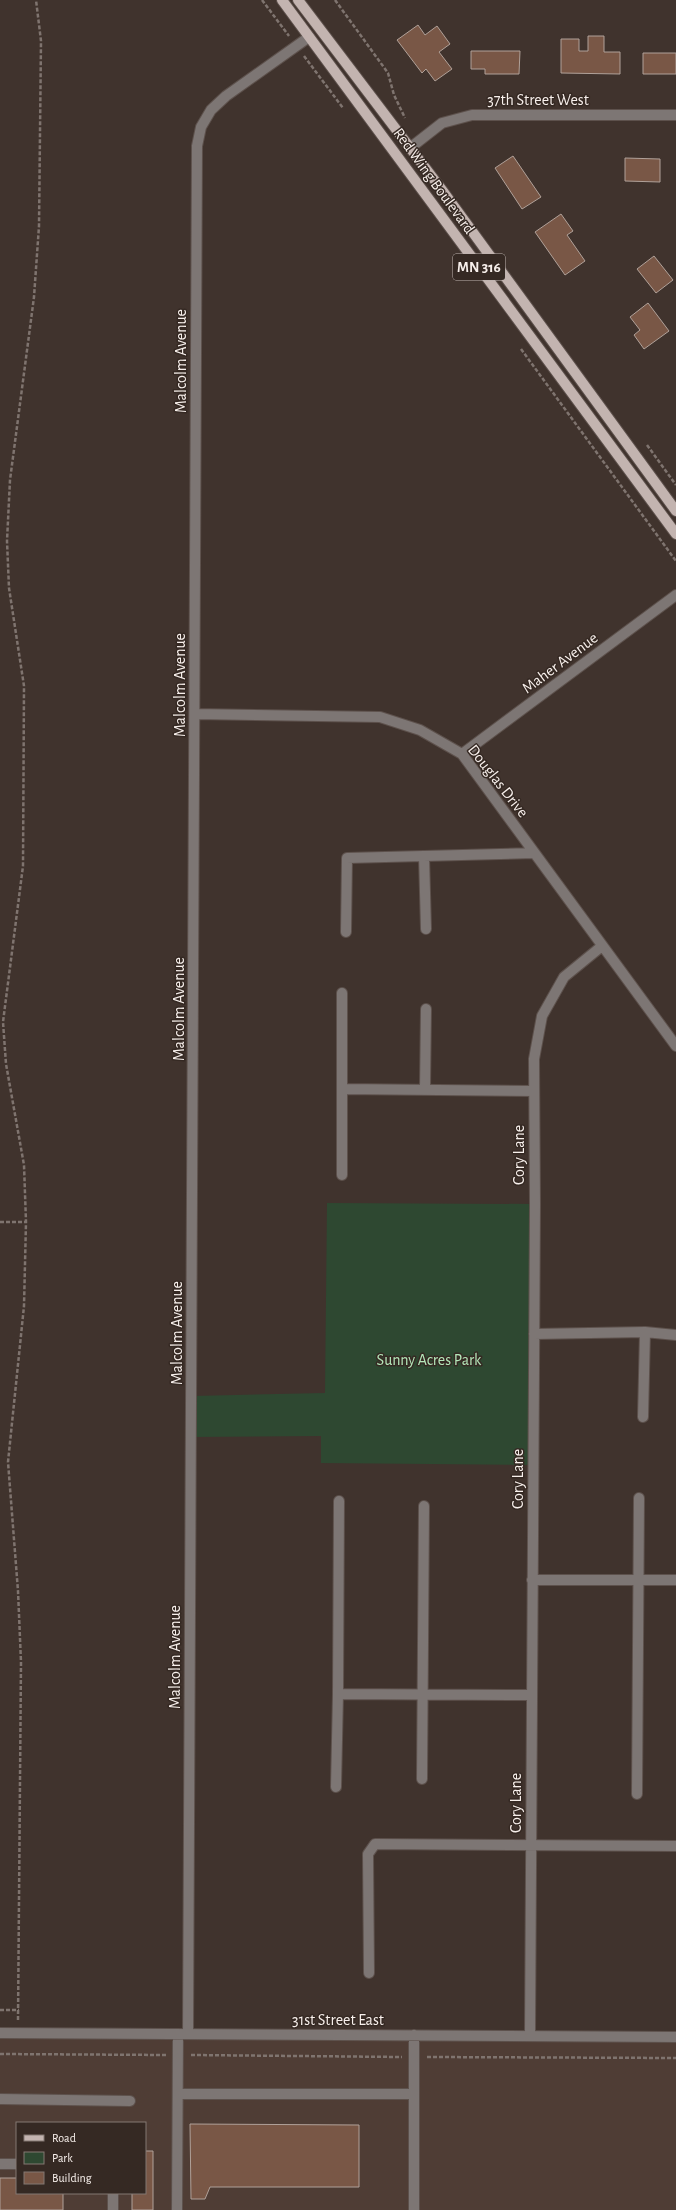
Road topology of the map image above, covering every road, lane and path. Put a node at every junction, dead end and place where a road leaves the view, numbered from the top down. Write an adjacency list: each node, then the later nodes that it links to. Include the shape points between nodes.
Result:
1 (36, 0): 34 (path, via 41,41 39,226 34,297 10,480 7,541 9,588 24,686 23,866 3,1022 6,1064 24,1165)
2 (262, 0): 7 (path)
3 (282, 0): 6 (main road, Red Wing Boulevard / MN 316)
4 (298, 0): 11 (main road, Red Wing Boulevard / MN 316)
5 (335, 0): 10 (path, via 388,73 394,95)
6 (309, 37): 7 (street, Malcolm Avenue); 16 (main road, Red Wing Boulevard / MN 316)
7 (296, 46): 8 (path); 19 (street, Malcolm Avenue, via 226,96 211,110 201,127 197,146)
8 (347, 114)
9 (676, 115): 11 (street, 37th Street West, via 472,115 442,123)
10 (406, 120)
11 (410, 148): 15 (main road, Red Wing Boulevard / MN 316)
12 (520, 348): 17 (path)
13 (643, 440): 14 (path)
14 (676, 485)
15 (676, 511)
16 (676, 534)
17 (676, 560)
18 (676, 595): 20 (street, Maher Avenue)
19 (195, 714): 20 (street, Douglas Drive, via 380,717 420,730); 58 (street, Malcolm Avenue)
20 (462, 754): 21 (street, Douglas Drive)
21 (534, 853): 22 (street); 25 (street, Douglas Drive)
22 (424, 856): 23 (street); 24 (street, via 347,858)
23 (426, 929)
24 (346, 932)
25 (602, 946): 28 (street, Douglas Drive); 31 (street, Cory Lane, via 564,977 542,1016 534,1059)
26 (342, 993): 29 (street)
27 (426, 1009): 30 (street)
28 (676, 1046)
29 (342, 1089): 30 (street); 32 (street)
30 (425, 1090): 31 (street)
31 (534, 1091): 36 (street, Cory Lane)
32 (342, 1175)
33 (0, 1222): 34 (path)
34 (26, 1222): 55 (path, via 24,1306 8,1462 21,1662)
35 (645, 1332): 36 (street); 37 (street); 38 (street)
36 (534, 1334): 42 (street, Cory Lane)
37 (676, 1335)
38 (643, 1417)
39 (639, 1498): 43 (street)
40 (339, 1501): 45 (street)
41 (424, 1506): 46 (street)
42 (532, 1580): 43 (street); 47 (street, Cory Lane)
43 (638, 1580): 44 (street); 50 (street)
44 (676, 1580)
45 (338, 1694): 46 (street); 49 (street)
46 (422, 1694): 47 (street); 48 (street)
47 (531, 1695): 51 (street, Cory Lane)
48 (422, 1779)
49 (336, 1787)
50 (637, 1794)
51 (531, 1844): 52 (street); 53 (street, via 375,1844 368,1854); 60 (street, Cory Lane)
52 (676, 1846)
53 (369, 1973)
54 (0, 2010): 55 (path)
55 (18, 2010): 57 (path)
56 (0, 2033): 57 (street, 31st Street East)
57 (18, 2033): 58 (street, 31st Street East)
58 (183, 2034): 59 (street, 31st Street East); 63 (street, Malcolm Avenue)
59 (414, 2035): 60 (street, 31st Street East); 64 (street)
60 (530, 2036): 61 (street, 31st Street East)
61 (676, 2037)
62 (0, 2054): 63 (path)
63 (178, 2055): 64 (path); 66 (street, Malcolm Avenue)
64 (414, 2057): 65 (path); 67 (street)
65 (676, 2058)
66 (178, 2094): 67 (street); 74 (street, Malcolm Avenue)
67 (414, 2094): 75 (street)
68 (0, 2098): 69 (street)
69 (130, 2101)
70 (0, 2164): 71 (street)
71 (16, 2164)
72 (113, 2194): 73 (street)
73 (114, 2210)
74 (177, 2210)
75 (414, 2210)

